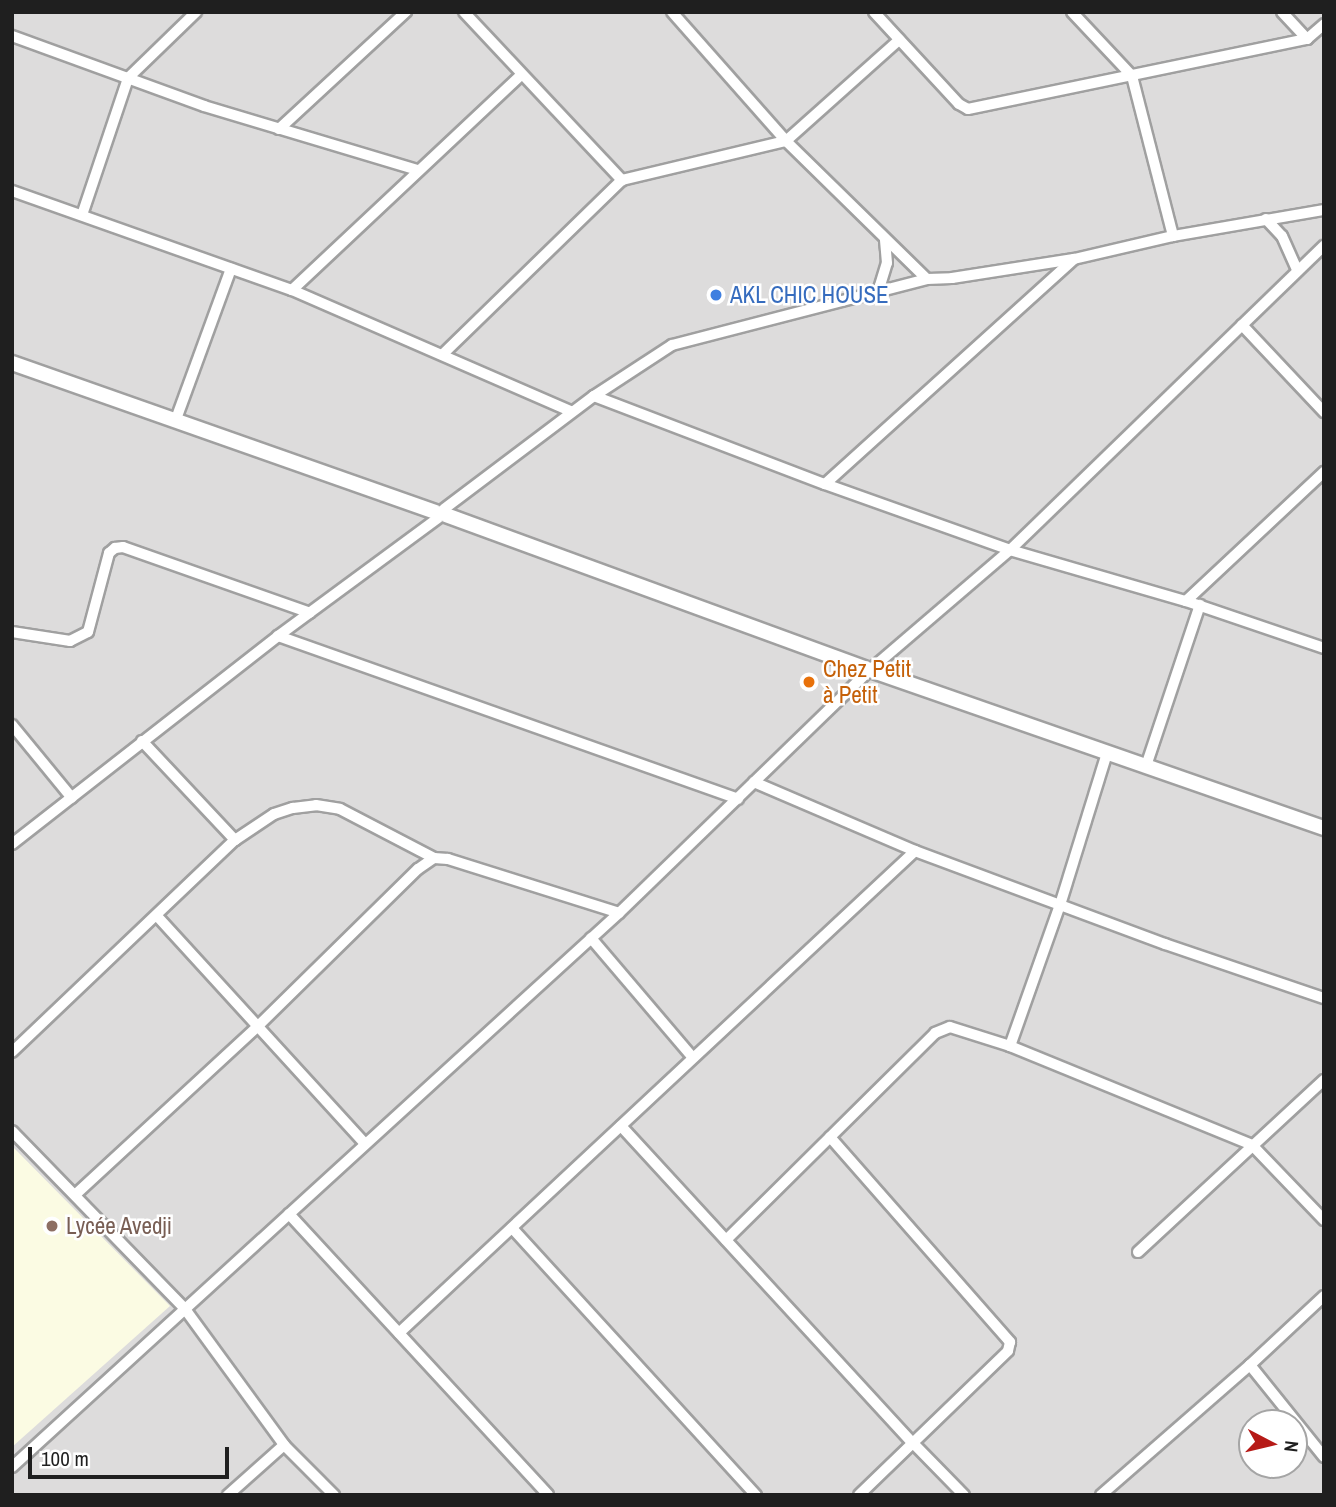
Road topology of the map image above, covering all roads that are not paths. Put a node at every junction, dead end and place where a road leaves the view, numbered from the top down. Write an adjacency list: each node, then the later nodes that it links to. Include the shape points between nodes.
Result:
1 (196, 12): 14 (street)
2 (406, 12): 15 (street)
3 (464, 12): 12 (street)
4 (671, 12): 16 (street)
5 (874, 12): 11 (street)
6 (1072, 12): 13 (street)
7 (1282, 12): 10 (street)
8 (1324, 24): 10 (street)
9 (12, 36): 14 (street)
10 (1307, 39): 13 (street)
11 (899, 40): 13 (street, via 968,109); 16 (street)
12 (521, 75): 17 (street); 18 (street)
13 (1132, 76): 23 (street)
14 (128, 78): 15 (street); 21 (street)
15 (279, 129): 17 (street)
16 (786, 141): 18 (street); 24 (street)
17 (417, 170): 30 (street)
18 (622, 180): 33 (street)
19 (12, 191): 21 (street)
20 (1324, 210): 22 (street)
21 (82, 215): 27 (street)
22 (1266, 219): 23 (street); 28 (street, via 1282,236)
23 (1173, 236): 26 (street)
24 (885, 240): 29 (street); 31 (street, via 887,263)
25 (1324, 246): 28 (street)
26 (1074, 259): 29 (street); 40 (street)
27 (231, 270): 30 (street); 38 (street)
28 (1297, 271): 32 (street)
29 (927, 279): 31 (street)
30 (292, 290): 33 (street)
31 (878, 292): 35 (street, via 672,345)
32 (1241, 325): 37 (street); 42 (street)
33 (443, 354): 36 (street)
34 (12, 363): 38 (street)
35 (594, 396): 36 (street); 40 (street)
36 (572, 412): 41 (street)
37 (1324, 412)
38 (176, 419): 41 (street)
39 (1321, 478): 43 (street)
40 (825, 484): 42 (street)
41 (441, 514): 45 (street); 49 (street)
42 (1010, 550): 43 (street); 49 (street)
43 (1186, 601): 44 (street)
44 (1199, 605): 48 (street); 53 (street)
45 (310, 613): 46 (street, via 123,547 109,553 88,632 70,641); 47 (street)
46 (12, 632)
47 (278, 636): 51 (street); 56 (street)
48 (1324, 648)
49 (870, 670): 52 (street); 54 (street)
50 (12, 725): 55 (street)
51 (142, 740): 55 (street); 58 (street)
52 (1107, 753): 53 (street); 62 (street)
53 (1146, 766): 57 (street)
54 (754, 782): 56 (street); 60 (street)
55 (72, 798): 59 (street)
56 (737, 799): 63 (street)
57 (1324, 828)
58 (235, 840): 61 (street, via 274,814 316,805 340,809); 64 (street)
59 (12, 844)
60 (915, 851): 62 (street); 70 (street)
61 (434, 858): 63 (street); 67 (street)
62 (1060, 905): 66 (street); 68 (street)
63 (620, 913): 65 (street)
64 (158, 916): 67 (street); 69 (street)
65 (591, 938): 70 (street); 75 (street)
66 (1324, 998)
67 (258, 1026): 75 (street); 77 (street)
68 (1010, 1046): 74 (street, via 956,1027 942,1029); 76 (street)
69 (12, 1052)
70 (693, 1058): 72 (street)
71 (1324, 1080): 76 (street)
72 (621, 1126): 80 (street); 81 (street)
73 (12, 1131): 77 (street)
74 (830, 1137): 81 (street); 87 (street, via 1010,1342 1008,1351)
75 (364, 1143): 78 (street)
76 (1252, 1145): 79 (street); 82 (street)
77 (76, 1194): 84 (street)
78 (289, 1214): 84 (street); 85 (street)
79 (1324, 1220)
80 (512, 1228): 85 (street); 94 (street)
81 (726, 1240): 87 (street)
82 (1138, 1252)
83 (1324, 1296): 86 (street)
84 (185, 1309): 88 (street); 90 (street)
85 (399, 1333): 93 (street)
86 (1250, 1365): 89 (street); 97 (street)
87 (913, 1443): 95 (street); 96 (street)
88 (284, 1445): 91 (street); 92 (street)
89 (1324, 1457)
90 (12, 1467)
91 (228, 1495)
92 (334, 1495)
93 (548, 1495)
94 (756, 1495)
95 (859, 1495)
96 (964, 1495)
97 (1101, 1495)

